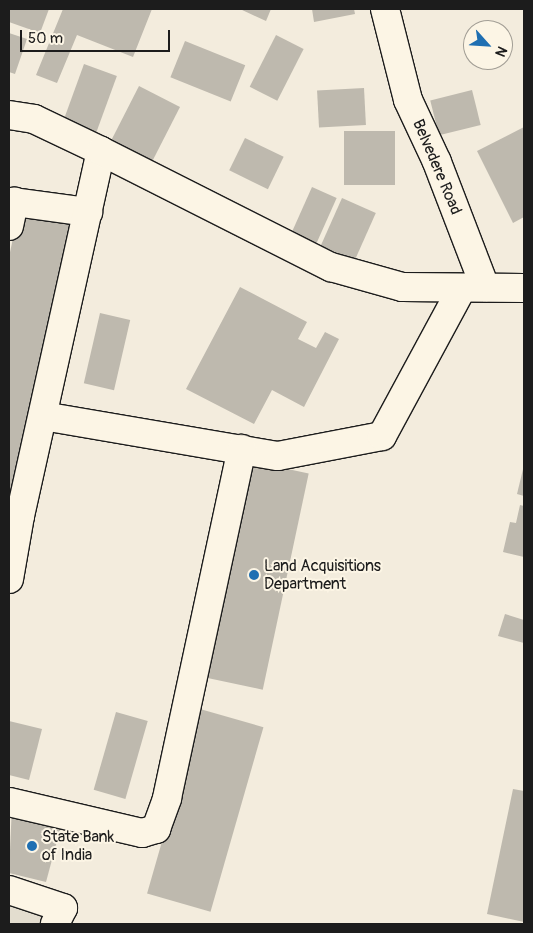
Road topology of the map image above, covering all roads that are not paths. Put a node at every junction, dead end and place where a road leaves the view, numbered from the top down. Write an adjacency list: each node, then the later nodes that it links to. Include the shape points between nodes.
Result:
1 (385, 9): 6 (main road, Belvedere Road, via 408,100 437,162)
2 (9, 115): 3 (main road, via 34,119)
3 (101, 150): 4 (main road); 6 (main road, via 331,267 402,287)
4 (88, 212): 5 (main road, via 14,202); 8 (main road)
5 (9, 226)
6 (473, 288): 7 (main road); 9 (main road, via 382,436 278,456)
7 (524, 288)
8 (43, 416): 9 (main road); 10 (main road)
9 (242, 450): 12 (main road, via 167,798 156,828 142,833)
10 (15, 515): 11 (main road)
11 (9, 579)
12 (9, 802)
13 (9, 890): 14 (main road, via 63,908)
14 (55, 924)

